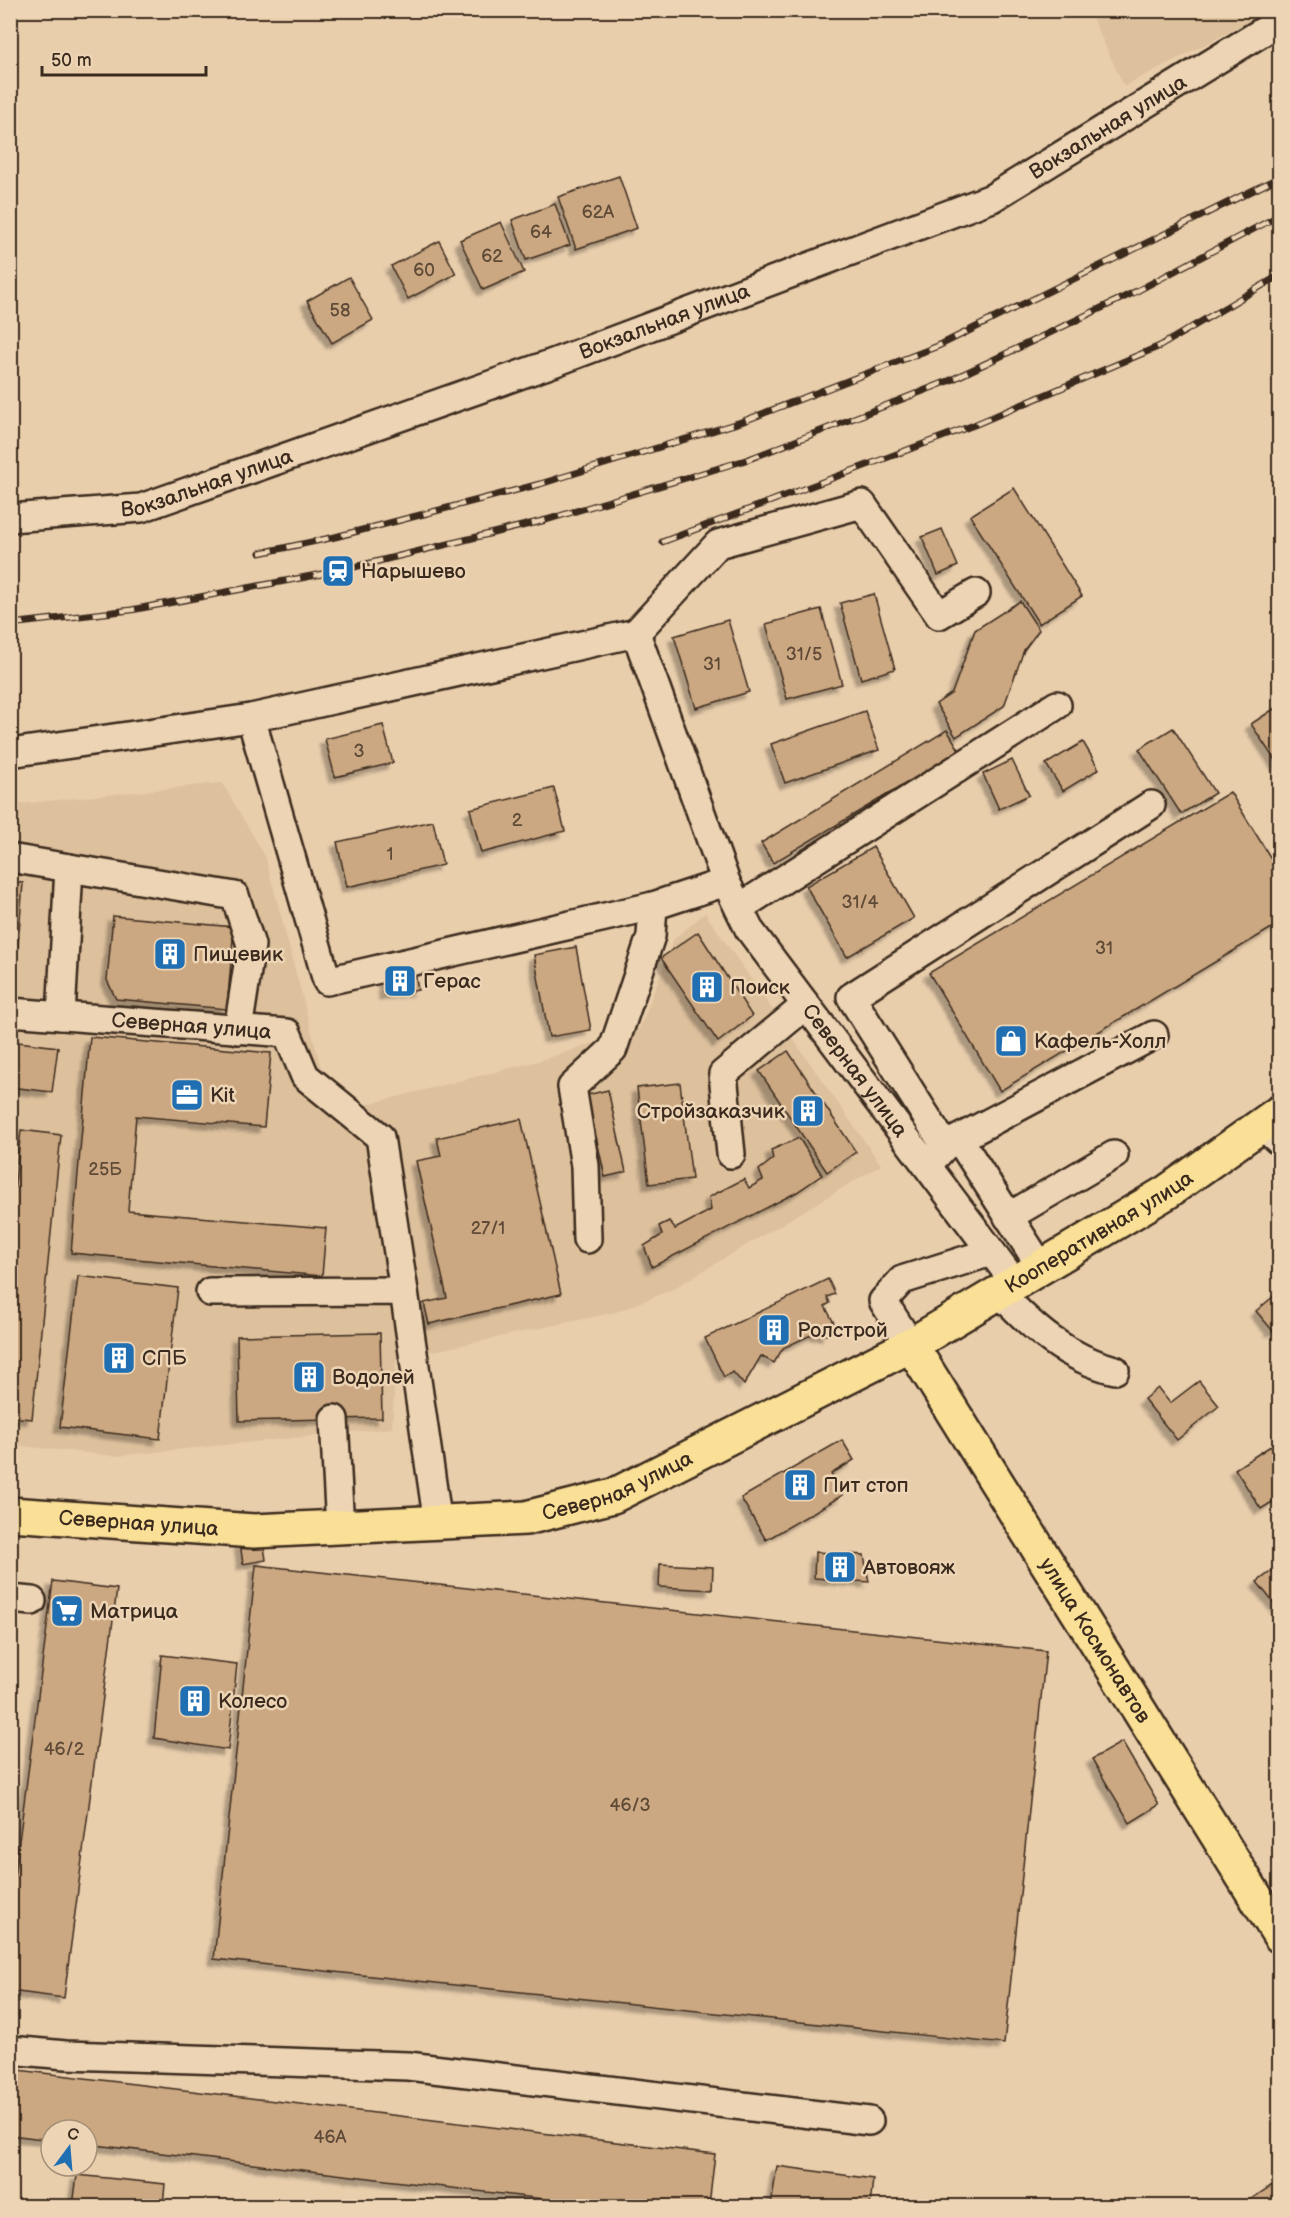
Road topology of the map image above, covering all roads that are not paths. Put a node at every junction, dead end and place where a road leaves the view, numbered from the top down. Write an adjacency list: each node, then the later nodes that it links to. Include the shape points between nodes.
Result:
1 (1280, 21): 2 (street, Вокзальная улица, via 992,198 553,363 141,508)
2 (10, 518)
3 (976, 593): 4 (street, via 939,615 862,504 718,544)
4 (636, 633): 6 (street); 11 (street, Северная улица)
5 (1057, 705): 13 (street)
6 (251, 718): 7 (street); 12 (street, via 327,981)
7 (10, 753)
8 (1151, 805): 20 (street, via 851,997)
9 (10, 858): 10 (street)
10 (69, 868): 16 (street); 17 (street, via 235,896 251,945)
11 (726, 882): 12 (street); 13 (street, Северная улица)
12 (653, 906): 24 (street, via 651,936 613,1049 573,1087 585,1166)
13 (739, 908): 14 (street, Северная улица, via 749,929)
14 (806, 1005): 20 (street, Северная улица); 21 (street, via 723,1074)
15 (10, 1012): 16 (street, Северная улица)
16 (61, 1016): 17 (street, Северная улица)
17 (238, 1030): 27 (street, Северная улица, via 287,1034 305,1076 380,1137)
18 (1154, 1035): 20 (street)
19 (1274, 1126): 26 (main road, Кооперативная улица)
20 (943, 1150): 23 (street); 25 (street, Северная улица)
21 (731, 1154)
22 (1114, 1155): 23 (street)
23 (1008, 1217): 26 (street)
24 (587, 1239)
25 (992, 1252): 26 (street, Северная улица); 29 (street, via 902,1280 883,1301)
26 (1018, 1281): 29 (main road, Кооперативная улица); 30 (street, via 1034,1329 1090,1364)
27 (404, 1291): 28 (street); 33 (street, Северная улица)
28 (210, 1292)
29 (911, 1345): 33 (main road, Северная улица, via 614,1496 526,1518); 35 (main road, улица Космонавтов)
30 (1115, 1370)
31 (334, 1419): 34 (street)
32 (10, 1514): 34 (main road, Северная улица, via 254,1532)
33 (438, 1524): 34 (main road, Северная улица)
34 (340, 1528)
35 (1280, 1936)
36 (10, 2050): 37 (street, via 408,2066)
37 (869, 2121)

